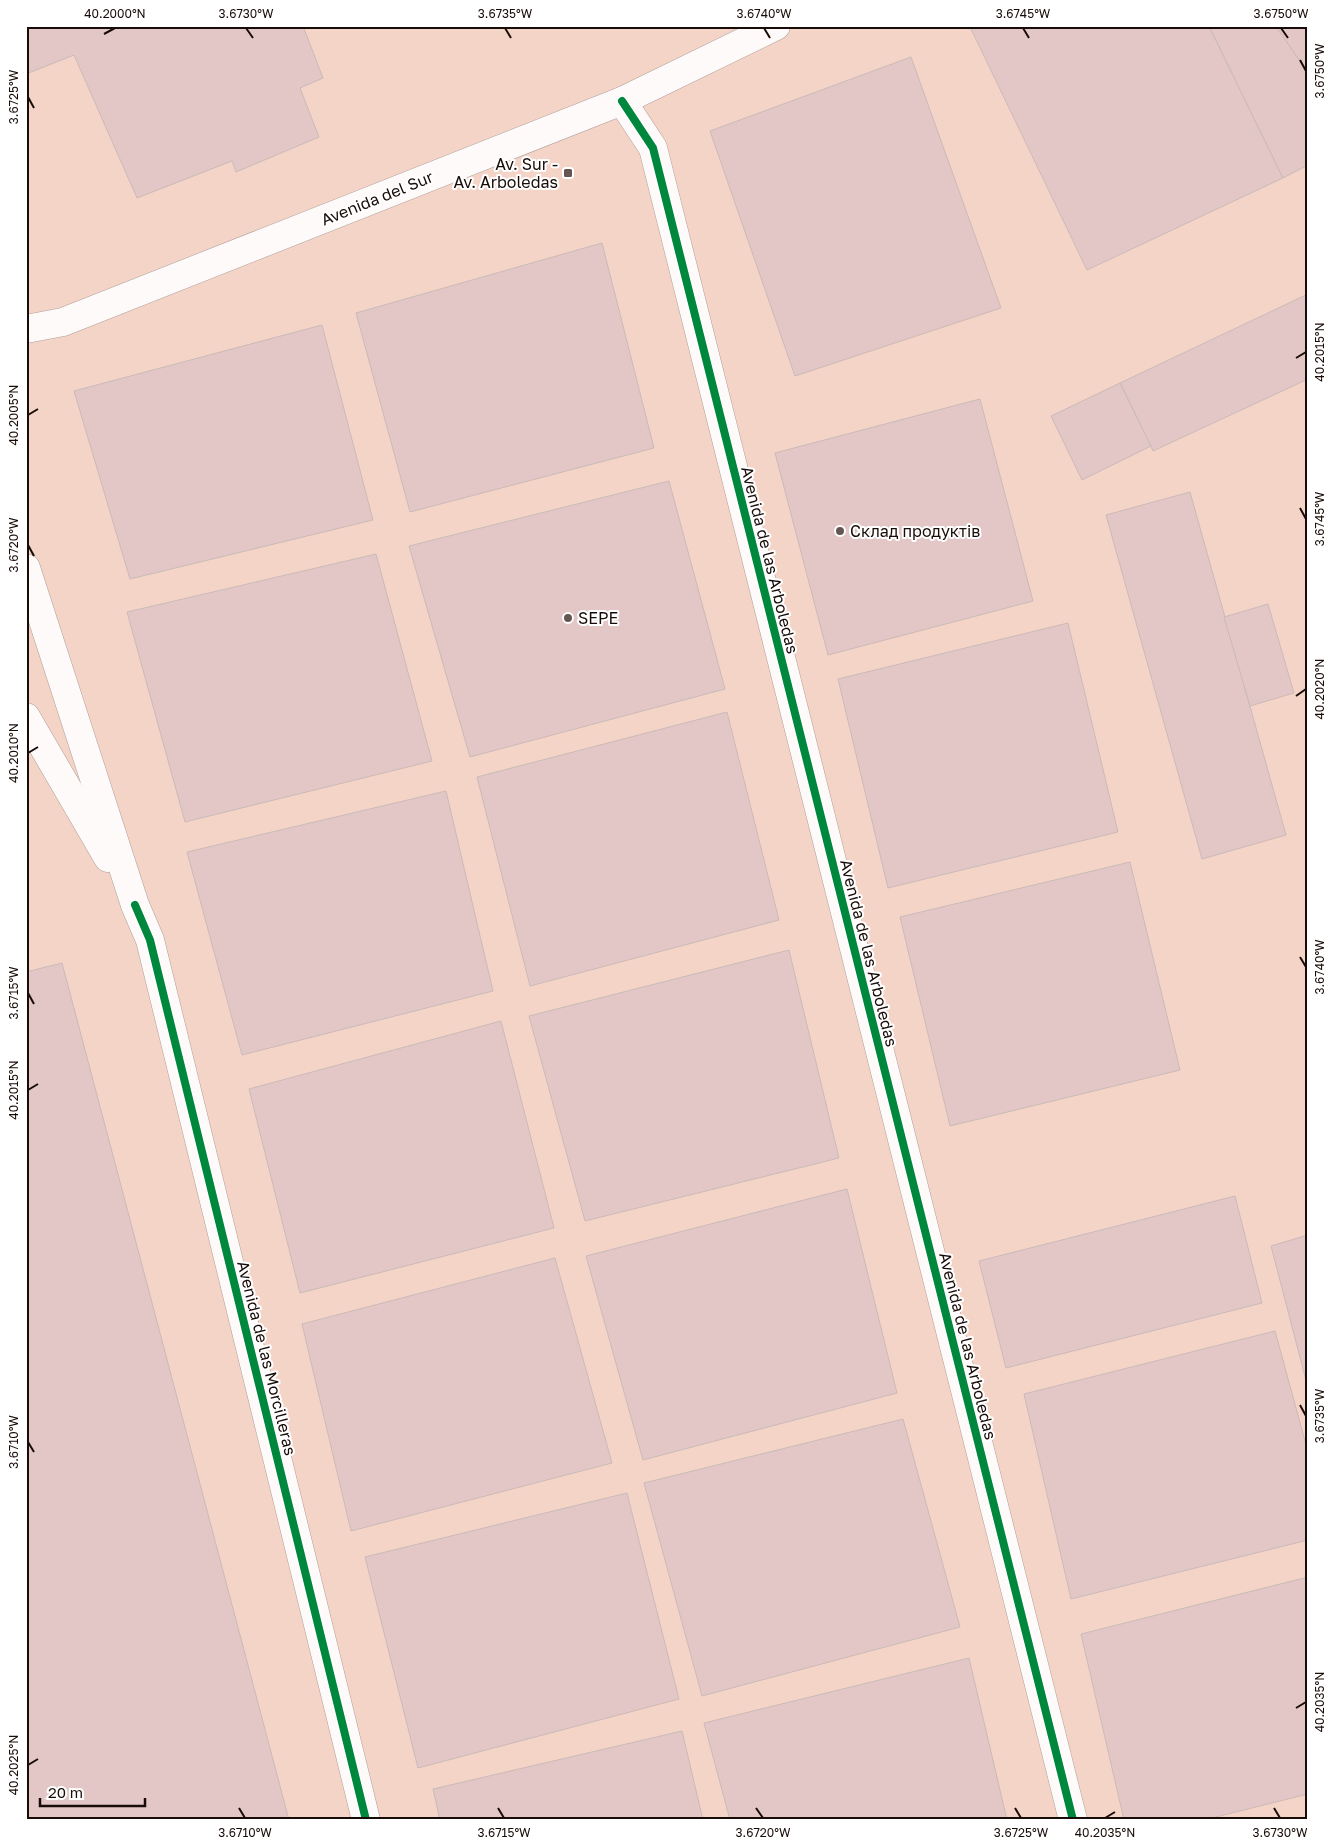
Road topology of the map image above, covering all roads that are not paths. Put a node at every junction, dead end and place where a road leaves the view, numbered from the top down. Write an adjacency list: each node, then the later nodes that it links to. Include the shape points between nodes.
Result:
1 (776, 26): 2 (street, Avenida del Sur)
2 (622, 100): 3 (street, Avenida del Sur, via 63,322); 8 (street, Avenida de las Arboledas, via 652,148)
3 (26, 329)
4 (26, 568): 6 (street)
5 (26, 717): 6 (street)
6 (135, 905): 7 (street, Avenida de las Morcilleras, via 150,940)
7 (366, 1820)
8 (1073, 1820)

